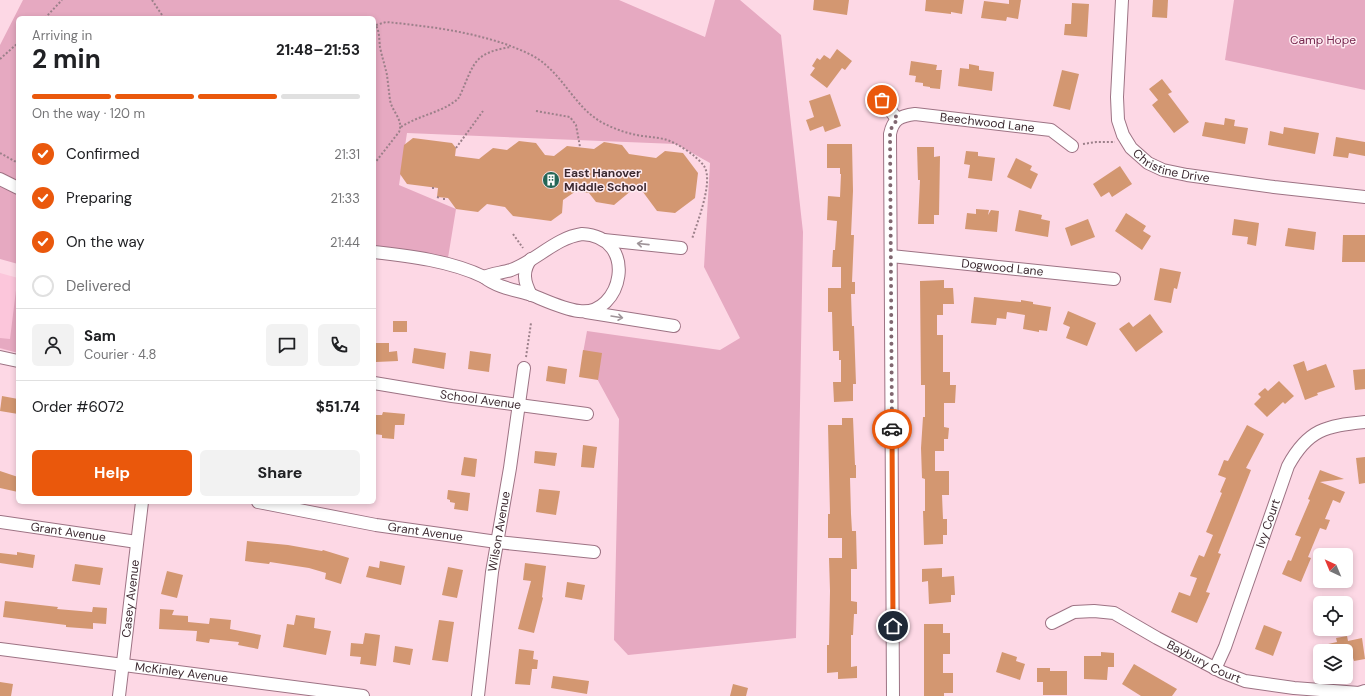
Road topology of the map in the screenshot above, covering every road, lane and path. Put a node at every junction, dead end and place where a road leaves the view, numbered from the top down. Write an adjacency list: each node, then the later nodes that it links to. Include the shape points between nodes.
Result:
1 (62, 0): 4 (path)
2 (152, 0): 5 (path)
3 (1122, 0): 16 (street, Christine Drive, via 1117,112)
4 (47, 16)
5 (163, 16)
6 (376, 24): 9 (path, via 386,22 448,29)
7 (376, 28): 15 (path, via 392,108 401,122)
8 (16, 45): 10 (path)
9 (511, 46): 15 (path, via 480,58 461,95 454,103); 27 (path, via 538,59 552,70 594,118 631,134 664,139 694,156 704,165 707,182)
10 (0, 59)
11 (882, 100): 14 (street)
12 (483, 111): 19 (path)
13 (536, 111): 18 (path, via 570,116 576,125)
14 (898, 119): 17 (street, Beechwood Lane, via 904,115 915,114 1051,130); 32 (street, via 890,134)
15 (401, 127): 21 (path)
16 (1124, 137): 17 (path, via 1116,142); 25 (street, Christine Drive, via 1131,148 1148,163 1163,170 1274,187)
17 (1072, 146)
18 (580, 147)
19 (456, 148)
20 (0, 153): 22 (path)
21 (376, 161)
22 (16, 162)
23 (0, 179): 24 (street)
24 (16, 187)
25 (1365, 197)
26 (513, 234): 29 (path)
27 (692, 239)
28 (604, 240): 30 (street, one-way to 28); 33 (street, via 590,234 574,235); 37 (street, via 617,258 618,281 612,294 601,305 587,311)
29 (523, 248)
30 (682, 248)
31 (376, 252): 34 (street, via 437,262 472,271)
32 (891, 256): 35 (street, Dogwood Lane); 61 (street)
33 (531, 259): 34 (street, via 511,270); 36 (street, via 524,278)
34 (484, 277): 36 (street, via 492,284)
35 (1114, 279)
36 (531, 295): 37 (street)
37 (579, 311): 39 (street, one-way to 39)
38 (531, 323): 42 (path)
39 (674, 326)
40 (0, 357): 41 (street)
41 (16, 361)
42 (524, 368): 44 (street, Wilson Avenue)
43 (376, 382): 44 (street, School Avenue)
44 (518, 405): 45 (street, School Avenue); 51 (street, Wilson Avenue)
45 (587, 414)
46 (1365, 422): 56 (street, Ivy Court, via 1340,425 1318,432 1302,443 1295,452)
47 (142, 504): 50 (street, Casey Avenue)
48 (268, 504): 51 (street, Grant Avenue, via 376,525)
49 (0, 522): 50 (street, Grant Avenue)
50 (137, 542): 55 (street, Casey Avenue)
51 (497, 542): 52 (street, Grant Avenue); 60 (street, Wilson Avenue)
52 (594, 552)
53 (1052, 623): 56 (street, Baybury Court, via 1074,612 1114,613)
54 (0, 649): 55 (street, McKinley Avenue)
55 (123, 665): 58 (street, Casey Avenue); 59 (street, McKinley Avenue)
56 (1215, 669): 57 (street, Baybury Court, via 1245,681 1294,688)
57 (1365, 691)
58 (119, 696)
59 (363, 696)
60 (478, 696)
61 (893, 696)

